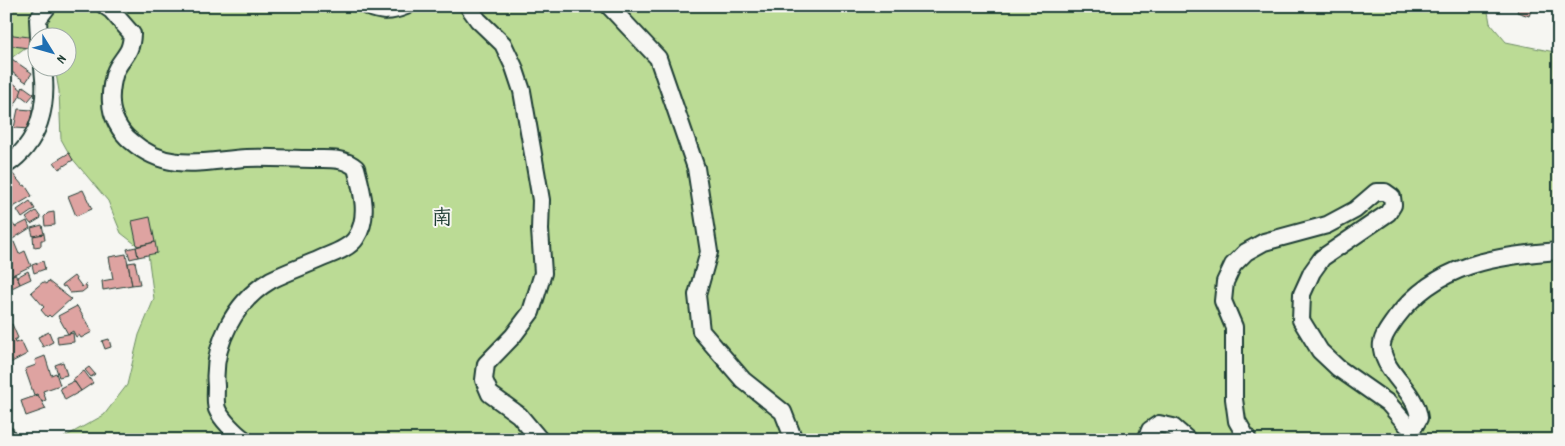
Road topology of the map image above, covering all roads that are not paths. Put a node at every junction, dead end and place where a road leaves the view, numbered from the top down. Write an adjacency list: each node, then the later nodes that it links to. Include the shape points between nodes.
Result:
1 (48, 6): 7 (street, via 38,19)
2 (367, 6): 3 (street, via 380,12 392,12)
3 (406, 6)
4 (468, 6): 14 (street, via 503,44 514,67 522,91 541,200 543,273 531,312 486,364 484,380 490,394 519,415)
5 (609, 6): 15 (street, via 658,58 696,168 710,252 697,295 701,331 743,380 783,412)
6 (110, 7): 13 (street, via 132,34 127,56 116,69 111,102 113,115 123,135 145,153 183,164 249,158 338,159 356,168 364,216 356,239 341,250 270,281 248,298 224,335 215,374 218,409 238,436)
7 (38, 28)
8 (43, 78): 9 (street, via 43,107 37,129 24,151)
9 (6, 165)
10 (1559, 251): 18 (street, via 1503,256 1478,262 1429,286 1406,305 1386,332 1382,346 1384,360 1418,408 1420,418 1415,425 1407,425 1388,403 1332,362 1320,350 1301,320 1302,294 1322,258 1388,213 1393,205 1392,197 1385,192 1376,192 1355,210 1327,225 1264,242 1246,252 1233,265 1225,282 1223,301 1234,327 1237,421)
11 (6, 435): 12 (street)
12 (8, 440)
13 (245, 440)
14 (540, 440)
15 (794, 440)
16 (1146, 440): 17 (street, via 1150,430 1159,424 1173,427)
17 (1188, 440)
18 (1248, 440)

